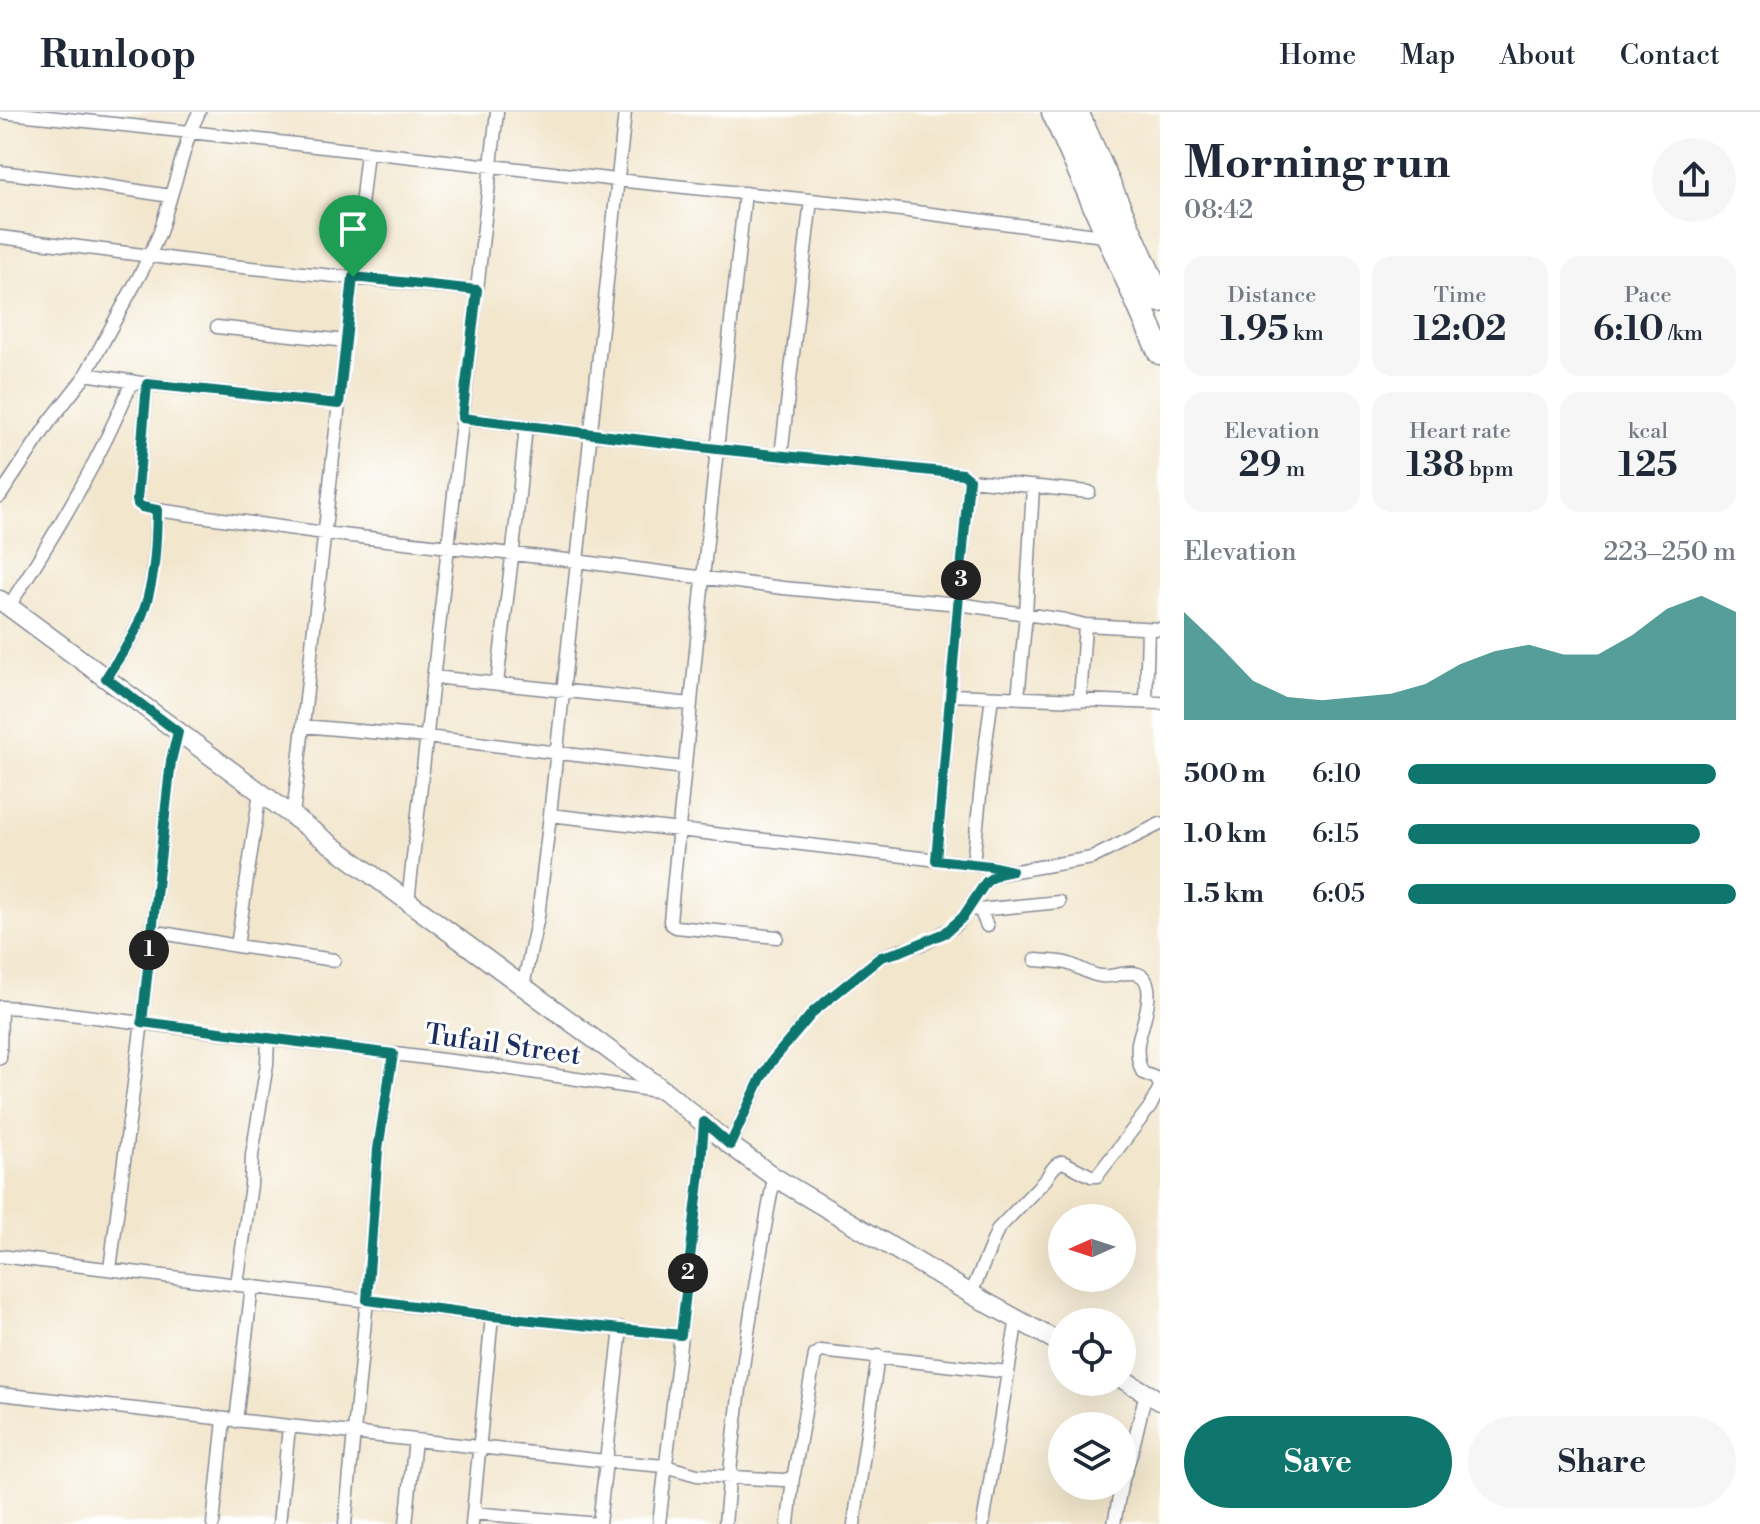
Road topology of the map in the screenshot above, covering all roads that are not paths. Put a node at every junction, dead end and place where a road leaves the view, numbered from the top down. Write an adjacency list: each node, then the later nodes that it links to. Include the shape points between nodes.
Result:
1 (0, 112): 7 (street)
2 (199, 112): 7 (street)
3 (497, 112): 9 (street)
4 (625, 112): 11 (street)
5 (1054, 112): 15 (highway)
6 (1076, 112): 15 (highway)
7 (190, 132): 8 (street); 13 (street)
8 (367, 152): 9 (street); 18 (street)
9 (490, 166): 11 (street); 19 (street)
10 (0, 172): 13 (street)
11 (617, 180): 12 (street); 30 (street)
12 (745, 193): 14 (street); 31 (street)
13 (170, 196): 17 (street)
14 (811, 200): 15 (street); 32 (street)
15 (1118, 234): 20 (highway); 23 (highway)
16 (0, 237): 17 (street)
17 (149, 255): 18 (street); 24 (street)
18 (353, 277): 19 (street); 22 (street)
19 (477, 290): 28 (street)
20 (1160, 300)
21 (217, 327): 22 (street)
22 (346, 341): 27 (street)
23 (1160, 352)
24 (86, 374): 25 (street); 36 (street)
25 (132, 381): 26 (street); 43 (street, via 94,465 46,547)
26 (147, 384): 27 (street); 37 (street, via 137,500 142,507)
27 (339, 404): 38 (street)
28 (462, 418): 29 (street); 39 (street)
29 (526, 426): 30 (street); 40 (street)
30 (590, 433): 31 (street); 41 (street)
31 (717, 449): 32 (street); 42 (street)
32 (781, 456): 33 (street, via 963,474)
33 (970, 480): 34 (street); 44 (street)
34 (1033, 486): 35 (street); 45 (street)
35 (1089, 492)
36 (0, 496)
37 (157, 510): 38 (street); 49 (street, via 146,606)
38 (324, 533): 39 (street); 59 (street)
39 (448, 547): 40 (street); 48 (street)
40 (512, 554): 41 (street); 50 (street)
41 (576, 561): 42 (street); 51 (street)
42 (703, 578): 44 (street); 58 (street)
43 (4, 603): 49 (main road)
44 (959, 604): 45 (street); 52 (street)
45 (1026, 614): 46 (street); 54 (street)
46 (1085, 625): 47 (street); 55 (street)
47 (1154, 629): 56 (street)
48 (433, 677): 50 (street); 61 (street)
49 (106, 678): 60 (main road)
50 (497, 683): 51 (street)
51 (563, 690): 58 (street); 62 (street)
52 (951, 695): 53 (street); 69 (street)
53 (992, 697): 54 (street); 70 (street)
54 (1018, 698): 55 (street)
55 (1080, 701): 56 (street)
56 (1146, 702): 57 (street)
57 (1160, 703)
58 (691, 704): 63 (street)
59 (303, 726): 61 (street); 66 (street)
60 (178, 732): 64 (main road); 76 (street)
61 (427, 737): 62 (street); 72 (street)
62 (557, 753): 63 (street); 65 (street)
63 (684, 768): 68 (street)
64 (260, 792): 66 (main road); 78 (street)
65 (550, 815): 68 (street); 81 (street, via 538,917)
66 (293, 816): 72 (main road)
67 (1160, 824): 71 (street, via 1092,858)
68 (678, 830): 69 (street); 77 (street, via 671,924)
69 (936, 860): 70 (street)
70 (973, 864): 71 (street)
71 (1012, 871): 74 (street, via 986,882)
72 (408, 902): 81 (main road)
73 (1059, 902): 74 (street)
74 (974, 908): 75 (street); 90 (street, via 945,933 881,957 814,1011 761,1078)
75 (987, 926)
76 (151, 931): 78 (street); 83 (street)
77 (777, 937)
78 (237, 946): 79 (street)
79 (334, 960)
80 (1035, 960): 87 (street, via 1068,963 1100,976 1144,977 1149,1006 1138,1044 1139,1064)
81 (523, 986): 88 (main road)
82 (1, 1007): 83 (street, Tufail Street); 86 (street)
83 (142, 1022): 84 (street, Tufail Street); 93 (street)
84 (268, 1038): 85 (street, Tufail Street); 94 (street)
85 (393, 1054): 88 (street, Tufail Street); 97 (street, via 378,1149)
86 (0, 1058)
87 (1160, 1086): 96 (street, via 1097,1176 1063,1162 1056,1165 998,1229)
88 (666, 1092): 89 (main road)
89 (704, 1122): 90 (main road); 101 (street)
90 (730, 1145): 91 (main road)
91 (774, 1177): 96 (main road); 115 (street)
92 (0, 1256): 93 (street)
93 (110, 1269): 94 (street)
94 (237, 1284): 95 (street)
95 (252, 1286): 97 (street); 107 (street)
96 (971, 1294): 99 (main road)
97 (367, 1300): 98 (street); 109 (street)
98 (492, 1316): 100 (street); 112 (street)
99 (1017, 1318): 102 (main road); 104 (street)
100 (621, 1328): 101 (street); 113 (street)
101 (681, 1335): 114 (street)
102 (1048, 1336)
103 (878, 1356): 104 (street); 116 (street, via 823,1350 815,1355); 126 (street)
104 (1008, 1372): 127 (street)
105 (0, 1394): 107 (street)
106 (1153, 1397): 111 (street)
107 (230, 1420): 108 (street); 119 (street)
108 (289, 1427): 109 (street); 120 (street)
109 (354, 1434): 110 (street); 121 (street)
110 (415, 1440): 112 (street); 122 (street)
111 (1136, 1441)
112 (480, 1448): 113 (street); 118 (street)
113 (605, 1461): 114 (street); 118 (street, via 599,1524)
114 (665, 1466): 115 (street); 123 (street)
115 (729, 1477): 116 (street); 124 (street)
116 (793, 1477): 125 (street)
117 (1119, 1500): 128 (street)
118 (472, 1518)
119 (213, 1524)
120 (279, 1524)
121 (345, 1524)
122 (406, 1524)
123 (659, 1524)
124 (725, 1524)
125 (788, 1524)
126 (854, 1524)
127 (983, 1524)
128 (1114, 1524)

